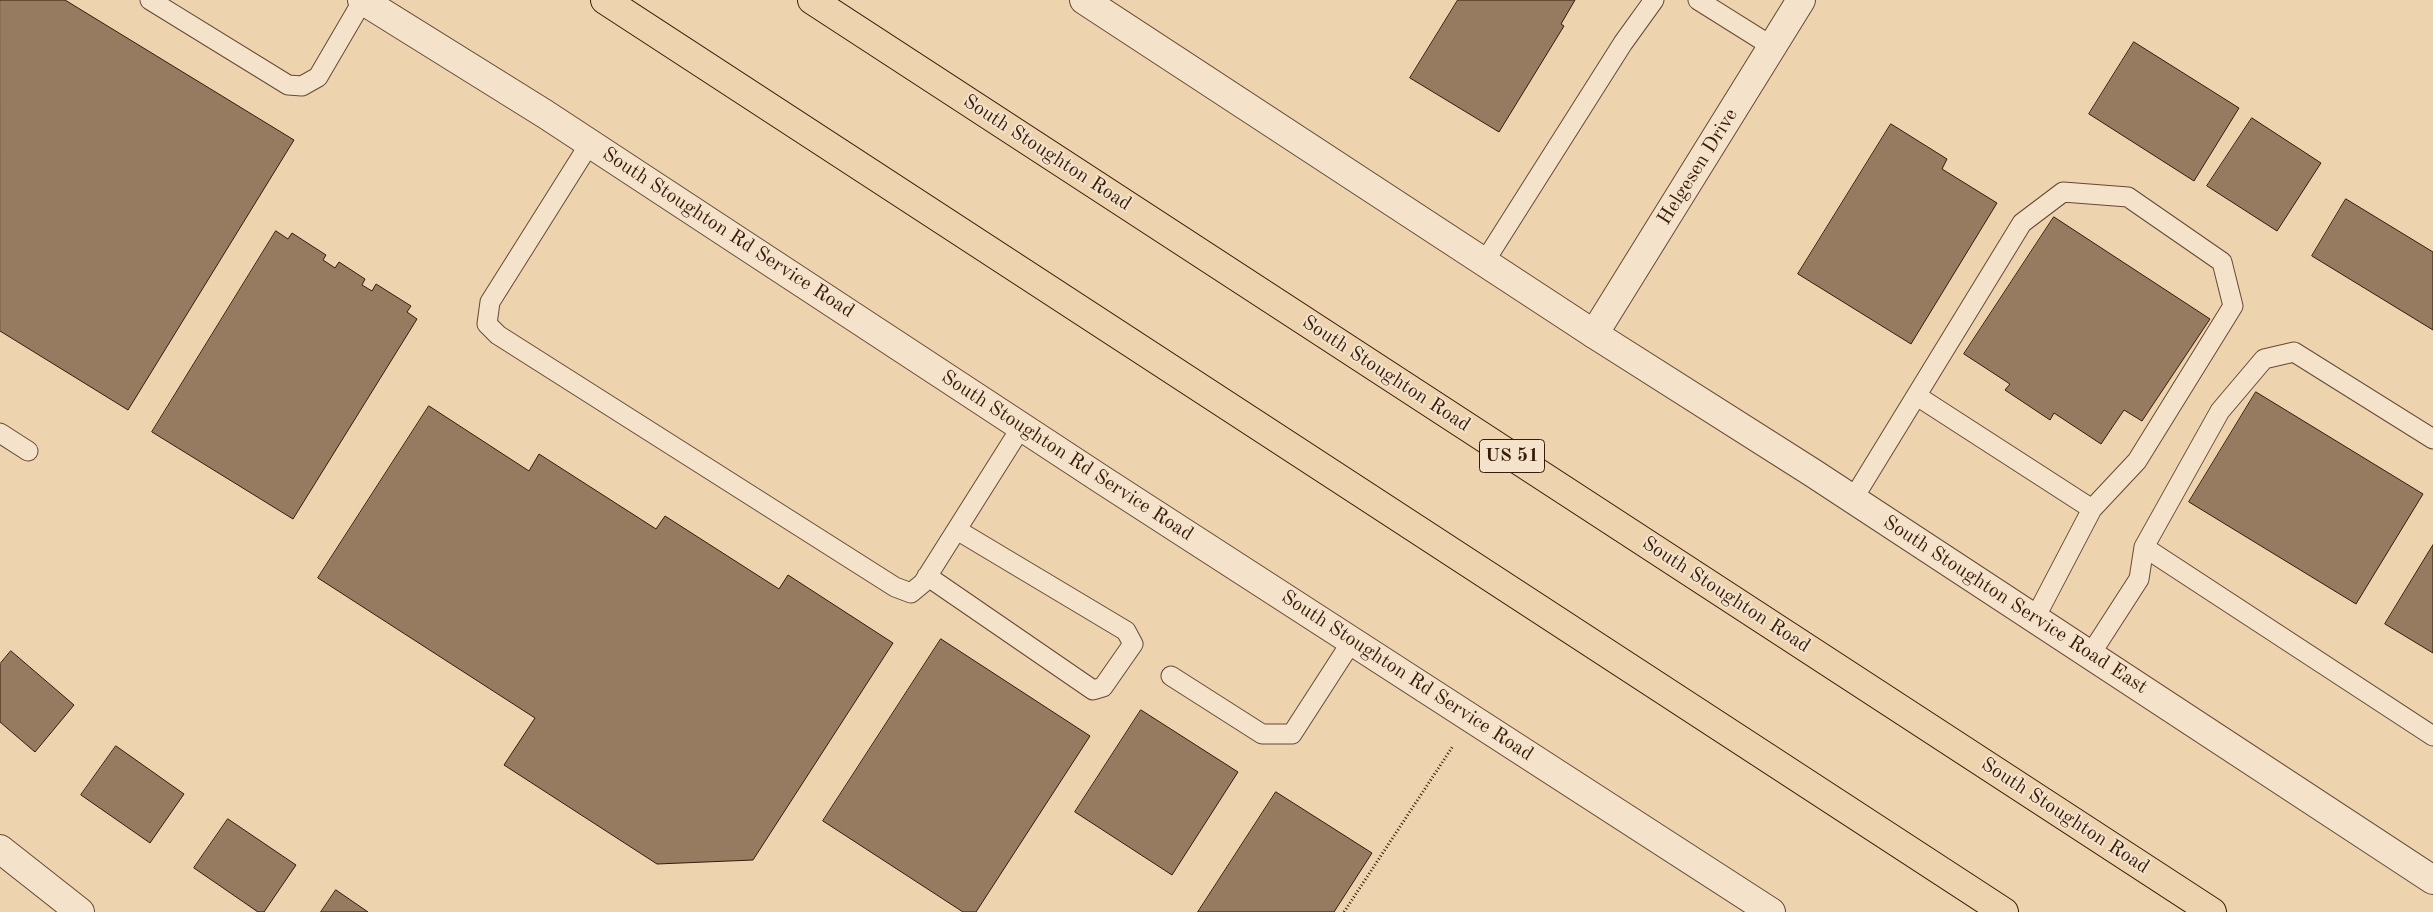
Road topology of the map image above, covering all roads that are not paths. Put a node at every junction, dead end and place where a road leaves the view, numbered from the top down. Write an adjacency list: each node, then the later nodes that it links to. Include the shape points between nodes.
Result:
1 (150, 0): 2 (lane, via 288,85 302,86 318,77)
2 (362, 0): 10 (street, South Stoughton Rd Service Road)
3 (605, 0): 32 (main road)
4 (812, 0): 33 (main road, South Stoughton Road / US 51)
5 (1084, 0): 11 (street)
6 (1654, 0): 11 (lane, via 1623,43)
7 (1698, 0): 9 (lane)
8 (1801, 0): 9 (street, Helgesen Drive)
9 (1772, 47): 12 (street, Helgesen Drive)
10 (590, 143): 14 (street, South Stoughton Rd Service Road); 22 (lane, via 490,302 487,324 498,335 894,587 912,593)
11 (1484, 261): 12 (street)
12 (1594, 334): 18 (street, South Stoughton Service Road East)
13 (1917, 396): 18 (lane); 19 (lane); 19 (lane, via 2022,223 2063,192 2128,197 2222,262 2233,306 2137,461)
14 (1022, 426): 20 (lane); 24 (street, South Stoughton Rd Service Road)
15 (0, 433): 17 (lane)
16 (2433, 438): 21 (lane, via 2294,352 2264,359 2220,411)
17 (28, 451)
18 (1853, 499): 23 (street, South Stoughton Service Road East)
19 (2092, 509): 23 (lane)
20 (957, 530): 22 (lane); 22 (lane, via 1126,631 1133,644 1103,686 1093,690)
21 (2144, 547): 25 (lane, via 2139,579); 27 (lane)
22 (927, 576)
23 (2035, 618): 25 (street, South Stoughton Service Road East)
24 (1352, 641): 26 (lane, via 1292,734 1262,734); 31 (street, South Stoughton Rd Service Road)
25 (2090, 655): 29 (street, South Stoughton Service Road East)
26 (1171, 676)
27 (2433, 736)
28 (0, 849): 30 (street)
29 (2433, 880)
30 (80, 912)
31 (1771, 912)
32 (2004, 912)
33 (2212, 912)

